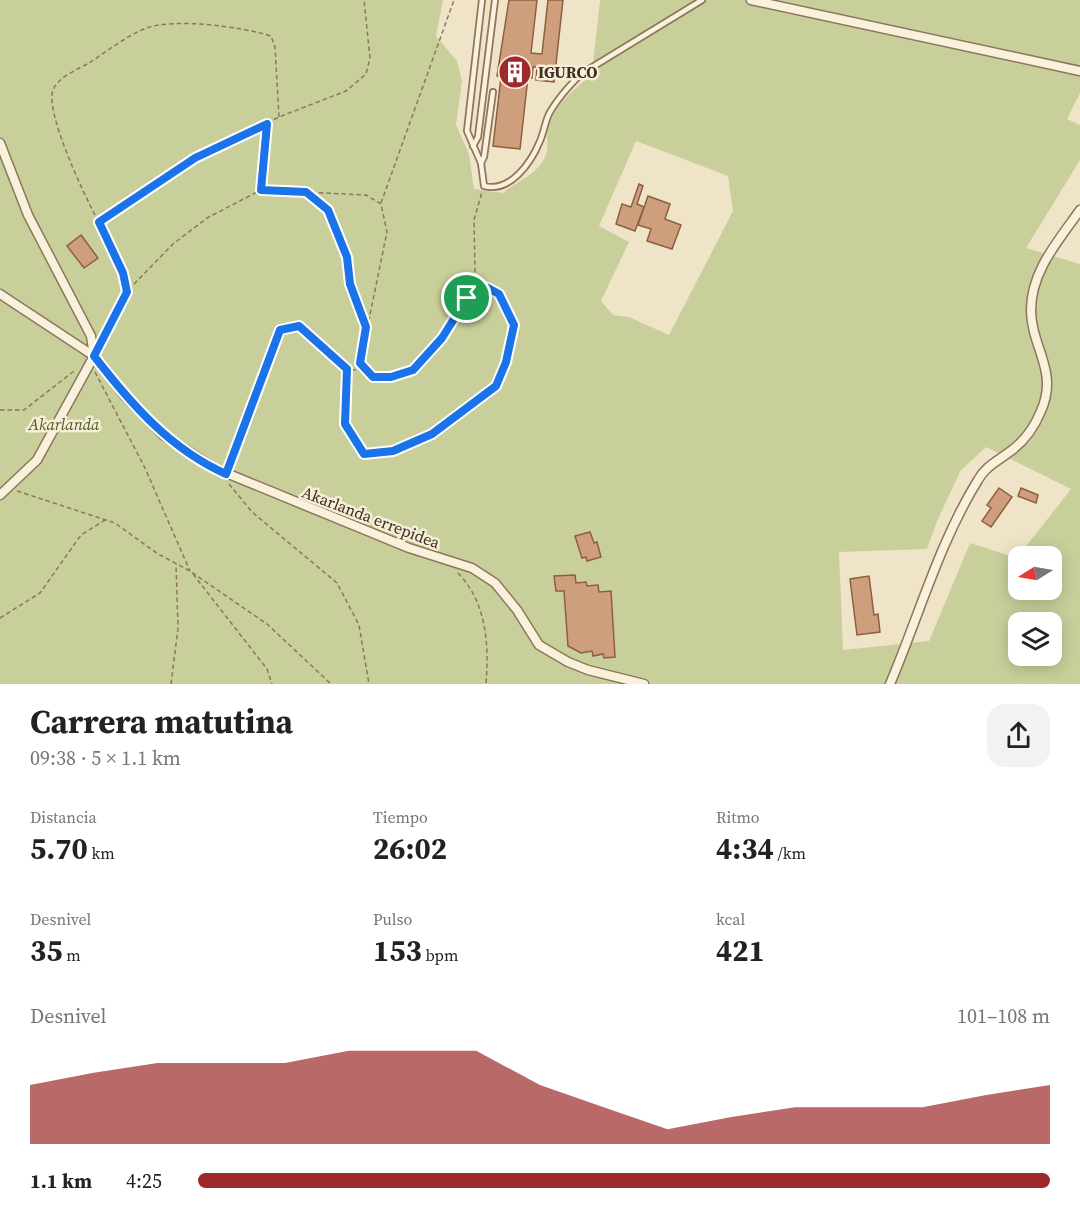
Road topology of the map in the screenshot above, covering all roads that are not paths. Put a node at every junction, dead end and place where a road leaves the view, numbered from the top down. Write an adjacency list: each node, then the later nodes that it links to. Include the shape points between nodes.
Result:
1 (482, 0): 8 (lane, via 467,131)
2 (495, 0): 8 (lane, via 478,137)
3 (702, 0): 9 (lane, via 581,74 548,115 540,142 526,167 503,186 484,186)
4 (751, 0): 5 (street)
5 (1080, 71)
6 (493, 92): 9 (lane)
7 (0, 143): 13 (street, via 28,215 91,336)
8 (473, 146): 9 (lane)
9 (481, 163)
10 (1080, 210): 16 (street, via 1047,257 1034,285 1030,311 1046,366 1042,410 1030,432 1011,452 983,470 963,503)
11 (99, 222): 13 (lane, via 123,273 127,292)
12 (0, 294): 13 (street, Akarlanda errepidea)
13 (94, 356): 14 (street, via 37,460); 15 (street, Akarlanda errepidea, via 163,435 226,474 472,568 495,583 539,645 588,670)
14 (0, 495)
15 (644, 684)
16 (890, 684)

